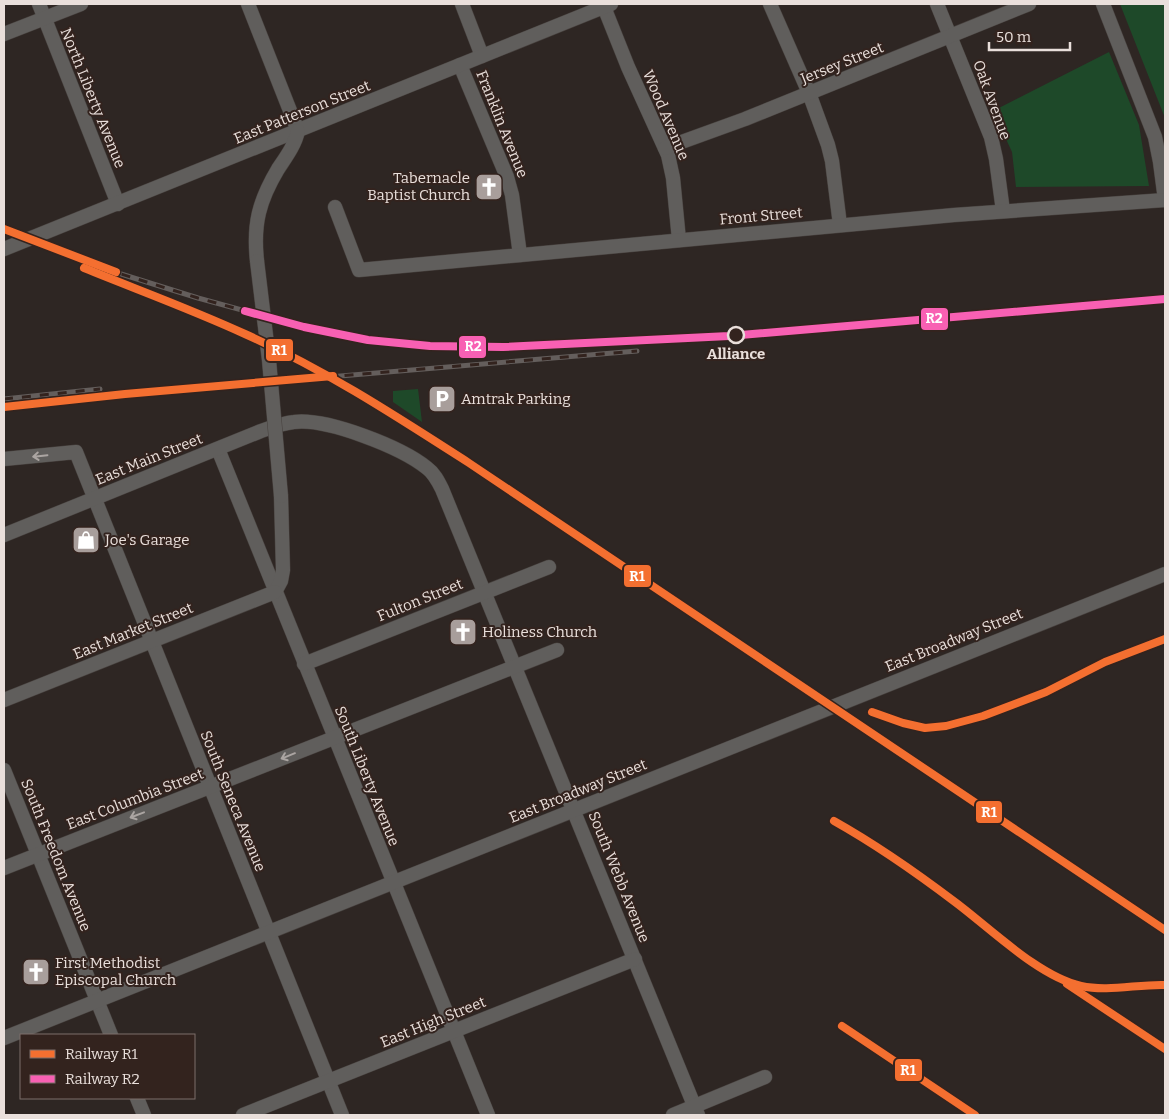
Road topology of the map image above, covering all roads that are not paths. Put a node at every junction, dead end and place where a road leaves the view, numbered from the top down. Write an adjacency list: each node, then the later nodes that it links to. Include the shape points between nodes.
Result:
1 (39, 4): 10 (street, North Liberty Avenue)
2 (81, 4): 10 (street)
3 (248, 4): 16 (street)
4 (462, 4): 13 (street, Franklin Avenue)
5 (770, 4): 15 (street)
6 (937, 4): 12 (street, Oak Avenue)
7 (1029, 4): 12 (street, Jersey Street)
8 (1103, 4): 18 (street, via 1154,132)
9 (608, 5): 13 (street, East Patterson Street); 17 (street, Wood Avenue, via 628,67)
10 (45, 18): 11 (street); 19 (street, North Liberty Avenue)
11 (4, 34)
12 (951, 36): 15 (street, Jersey Street); 21 (street, Oak Avenue, via 990,137)
13 (482, 56): 14 (street, East Patterson Street)
14 (460, 65): 16 (street, East Patterson Street); 25 (street, Franklin Avenue, via 507,177)
15 (809, 93): 17 (street, Jersey Street); 22 (street, via 832,161)
16 (298, 131): 19 (street, East Patterson Street); 33 (street, bridge, via 262,201 255,232 281,496 283,570)
17 (664, 148): 23 (street, Wood Avenue, via 674,178)
18 (1165, 200): 21 (street, Front Street)
19 (118, 204): 24 (street, East Patterson Street)
20 (336, 207): 25 (street, Front Street, via 359,270)
21 (1002, 211): 22 (street, Front Street)
22 (840, 225): 23 (street, Front Street)
23 (679, 240): 25 (street, Front Street)
24 (4, 249)
25 (520, 254)
26 (309, 422): 27 (street, East Main Street, via 280,424); 34 (street, South Webb Avenue, via 379,442 429,469 442,489)
27 (218, 449): 29 (street, East Main Street); 33 (street, South Liberty Avenue)
28 (4, 460): 29 (street, South Seneca Avenue, one-way to 28, via 76,452)
29 (94, 499): 30 (street, East Main Street); 35 (street, South Seneca Avenue)
30 (4, 535)
31 (549, 567): 34 (street, Fulton Street)
32 (1165, 574): 43 (street, East Broadway Street)
33 (274, 592): 35 (street, East Market Street); 37 (street, South Liberty Avenue)
34 (484, 592): 37 (street, Fulton Street); 38 (street, South Webb Avenue)
35 (151, 641): 39 (street, East Market Street); 42 (street, South Seneca Avenue)
36 (558, 650): 38 (street, East Columbia Street)
37 (304, 664): 40 (street, South Liberty Avenue)
38 (515, 667): 40 (street, East Columbia Street); 43 (street, South Webb Avenue)
39 (4, 700)
40 (334, 738): 42 (street, East Columbia Street, one-way to 42); 46 (street, South Liberty Avenue)
41 (4, 770): 44 (street, South Freedom Avenue)
42 (210, 787): 44 (street, East Columbia Street, one-way to 44); 47 (street, South Seneca Avenue)
43 (574, 811): 46 (street, East Broadway Street); 48 (street, South Webb Avenue)
44 (38, 854): 45 (street, East Columbia Street); 49 (street, South Freedom Avenue)
45 (4, 868)
46 (393, 883): 47 (street, East Broadway Street); 50 (street, South Liberty Avenue)
47 (269, 932): 49 (street, East Broadway Street); 54 (street, South Seneca Avenue)
48 (635, 959): 50 (street, East High Street); 56 (street, South Webb Avenue)
49 (97, 1001): 51 (street, South Freedom Avenue); 52 (street, East Broadway Street)
50 (454, 1032): 54 (street, East High Street); 60 (street, South Liberty Avenue)
51 (111, 1034)
52 (4, 1038)
53 (764, 1077): 56 (street)
54 (328, 1081): 58 (street, East High Street); 59 (street, South Seneca Avenue)
55 (137, 1099): 57 (street)
56 (696, 1111): 61 (street)
57 (144, 1115)
58 (243, 1115)
59 (342, 1115)
60 (488, 1115)
61 (673, 1115)

